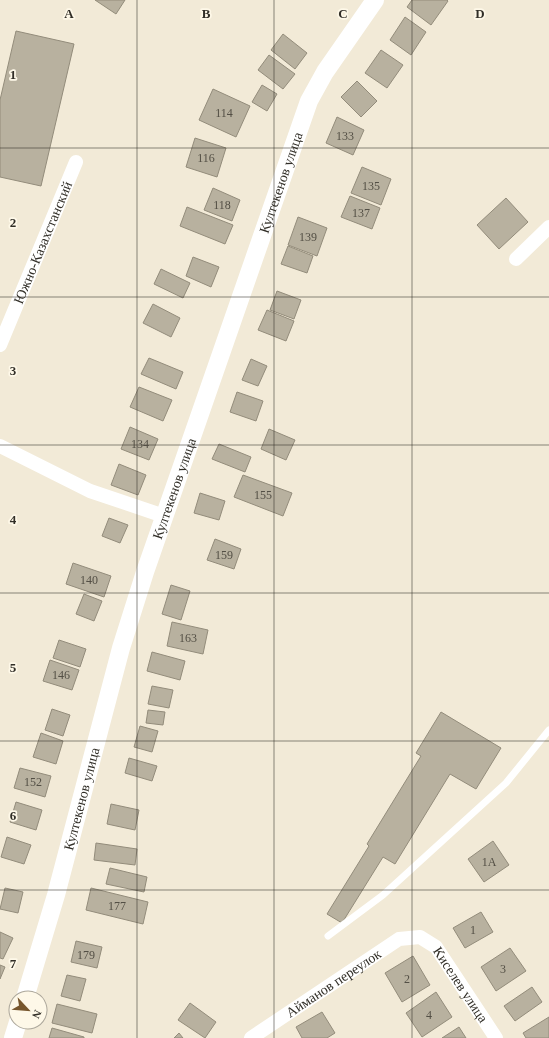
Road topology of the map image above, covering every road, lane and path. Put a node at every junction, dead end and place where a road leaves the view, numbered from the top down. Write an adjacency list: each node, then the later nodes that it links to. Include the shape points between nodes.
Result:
1 (375, 0): 7 (street, Култекенов улица, via 325,72 309,101)
2 (76, 162): 5 (street, Южно-Казахстанский)
3 (549, 227): 4 (street)
4 (516, 259)
5 (0, 345)
6 (0, 446): 7 (street, via 90,491)
7 (164, 516): 11 (street, Култекенов улица, via 121,648 56,895)
8 (549, 730): 9 (lane, via 506,783 383,895)
9 (328, 936)
10 (420, 937): 12 (street, Айманов переулок, via 399,940); 13 (street, Киселев улица, via 436,946)
11 (27, 990)
12 (251, 1038)
13 (496, 1038)

